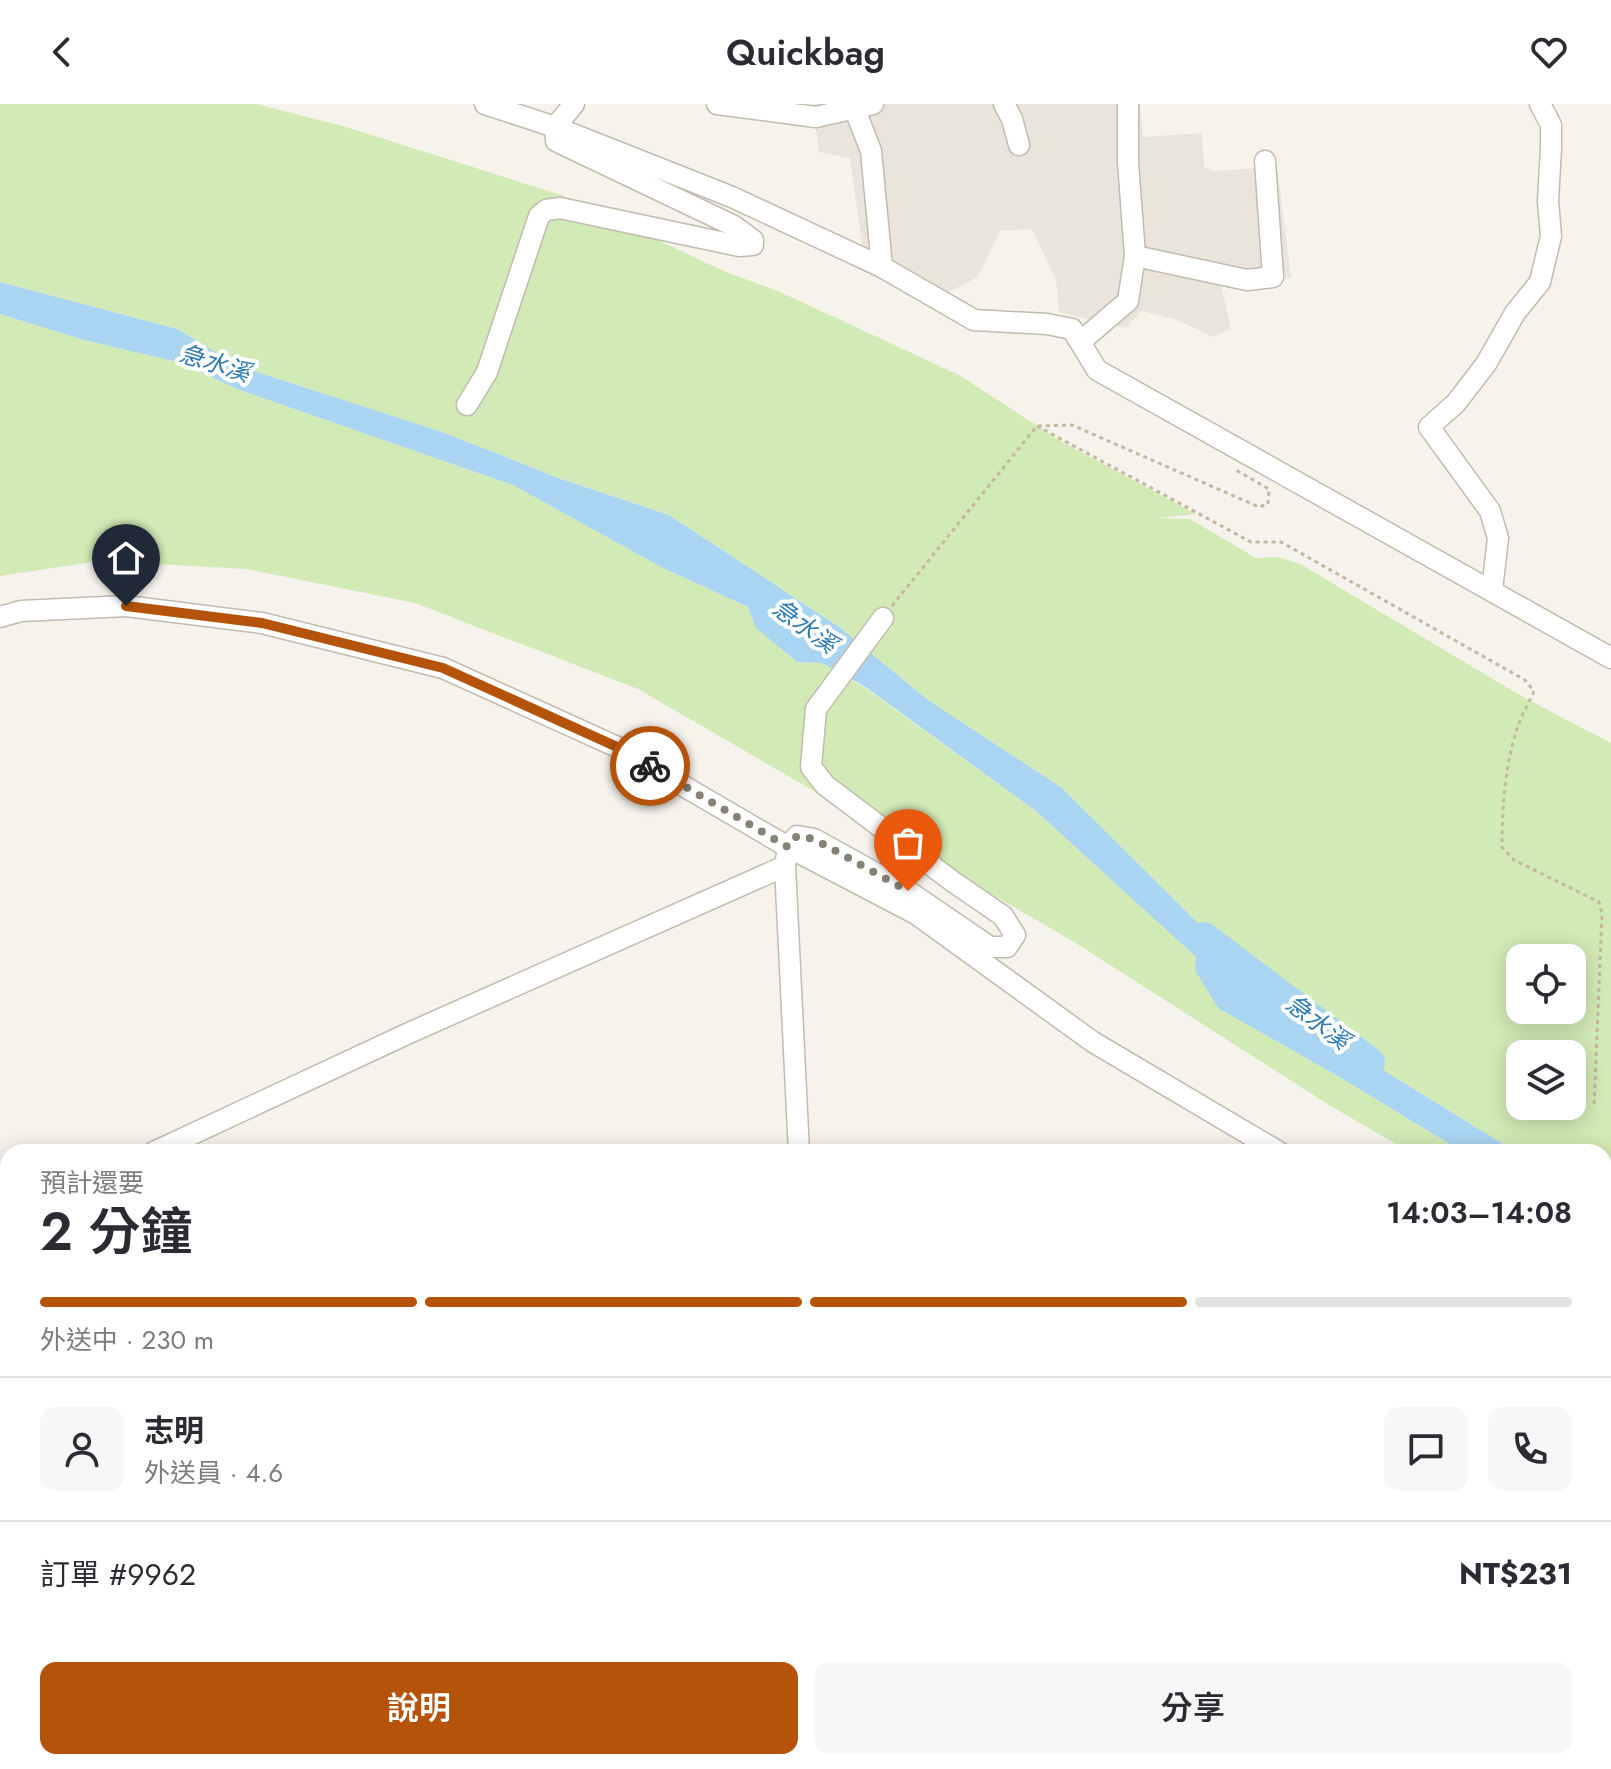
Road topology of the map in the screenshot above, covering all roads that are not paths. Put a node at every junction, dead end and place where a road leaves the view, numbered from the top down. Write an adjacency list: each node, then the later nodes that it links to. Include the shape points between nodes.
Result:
1 (485, 104): 8 (street)
2 (574, 104): 8 (street)
3 (717, 104): 7 (street, via 816,117)
4 (1004, 104): 9 (street)
5 (1128, 104): 11 (street)
6 (1540, 104): 15 (street, via 1551,125 1551,236 1540,282 1486,364 1429,427 1490,511 1498,538)
7 (864, 107): 12 (street)
8 (555, 127): 12 (street, via 732,197); 14 (street, via 556,141 734,226 753,245 560,208 546,210 539,216 487,372)
9 (1019, 145)
10 (1265, 161): 11 (street, via 1273,277 1247,280)
11 (1135, 256): 13 (street, via 1128,301)
12 (882, 267): 13 (street, via 974,320 1072,329)
13 (1080, 342): 15 (street, via 1097,370)
14 (467, 405)
15 (1492, 590): 18 (street)
16 (0, 617): 19 (street, via 21,611 126,606 262,623 443,668 615,746)
17 (883, 618): 19 (street, via 816,709 811,767 825,785 1003,916 1015,935 1007,947 990,947 908,891 814,839 797,836)
18 (1611, 657)
19 (786, 857): 20 (street); 21 (street); 22 (street, via 916,914 1093,1042)
20 (171, 1144)
21 (799, 1144)
22 (1265, 1144)

